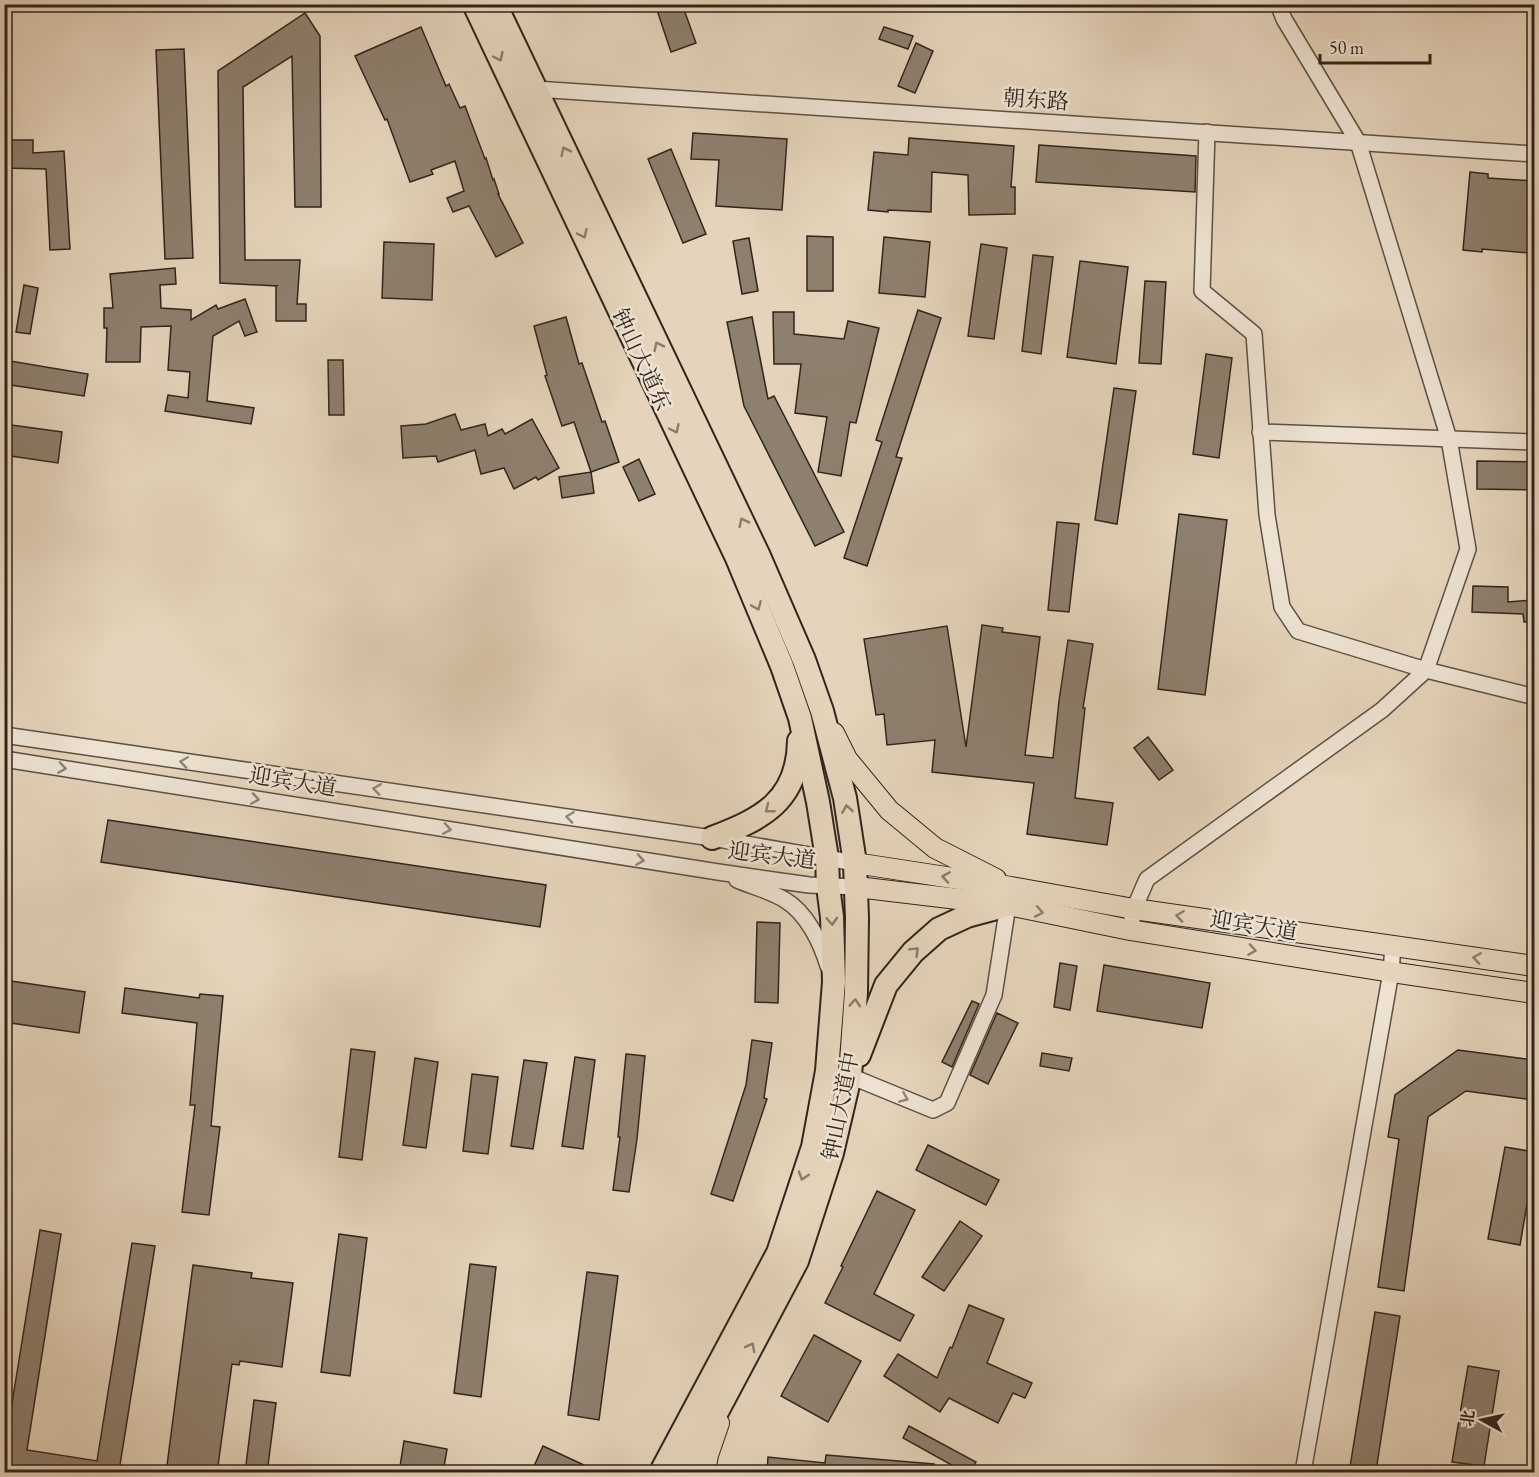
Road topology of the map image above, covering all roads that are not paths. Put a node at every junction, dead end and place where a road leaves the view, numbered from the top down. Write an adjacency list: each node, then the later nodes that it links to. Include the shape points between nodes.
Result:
1 (474, 4): 14 (highway, 钟山大道东, one-way to 14, via 737,558)
2 (495, 4): 4 (highway, 钟山大道东)
3 (1278, 4): 6 (street)
4 (535, 88): 5 (street, 朝东路); 13 (highway, 钟山大道东, one-way to 4, via 758,554)
5 (1207, 132): 6 (street, 朝东路); 8 (street, via 1202,291 1254,334)
6 (1358, 142): 7 (street, 朝东路); 9 (street)
7 (1534, 154)
8 (1260, 432): 9 (street); 11 (street, via 1267,514 1282,607 1293,623 1299,631)
9 (1449, 439): 10 (street); 11 (street, via 1468,549)
10 (1534, 442)
11 (1426, 670): 12 (street); 24 (street, via 1382,710 1147,879)
12 (1534, 695)
13 (822, 711): 19 (highway, 钟山大道中, one-way to 13, via 845,798); 23 (main road, via 847,759 889,810 935,848)
14 (800, 718): 17 (highway, one-way to 17, via 794,777 780,800 741,827); 18 (highway, 钟山大道中)
15 (4, 735): 17 (street, 迎宾大道, one-way to 15)
16 (4, 759): 20 (street, 迎宾大道, one-way to 20)
17 (712, 838): 18 (street, 迎宾大道)
18 (827, 858): 19 (street, 迎宾大道); 21 (highway, 钟山大道中)
19 (855, 862): 22 (highway, 钟山大道中); 23 (main road, 迎宾大道, one-way to 19)
20 (718, 872): 21 (street, 迎宾大道); 29 (street, via 793,906 821,945)
21 (828, 886): 22 (street, 迎宾大道); 29 (highway, 钟山大道中, one-way to 29)
22 (857, 887): 23 (main road, 迎宾大道); 31 (highway, 钟山大道中, one-way to 22)
23 (1010, 896): 24 (main road, 迎宾大道); 25 (main road, 迎宾大道, one-way to 25); 31 (highway, one-way to 23, via 886,985 913,952 939,929); 31 (street, one-way to 23, via 933,1110 947,1103 994,995)
24 (1134, 909): 25 (street); 26 (main road, 迎宾大道, one-way to 24)
25 (1130, 930): 28 (main road, 迎宾大道, one-way to 28)
26 (1393, 946): 27 (main road, 迎宾大道, one-way to 26); 28 (street)
27 (1534, 966)
28 (1392, 972): 30 (main road, 迎宾大道); 36 (street)
29 (834, 982): 32 (highway, 钟山大道中, one-way to 32, via 827,1071 813,1147 778,1252)
30 (1534, 993)
31 (850, 1076): 32 (highway, 钟山大道中, one-way to 31, via 797,1261 832,1153)
32 (722, 1380): 33 (highway, 钟山大道中); 34 (highway, 钟山大道中); 35 (main road)
33 (661, 1473)
34 (683, 1473)
35 (705, 1473)
36 (1303, 1473)

